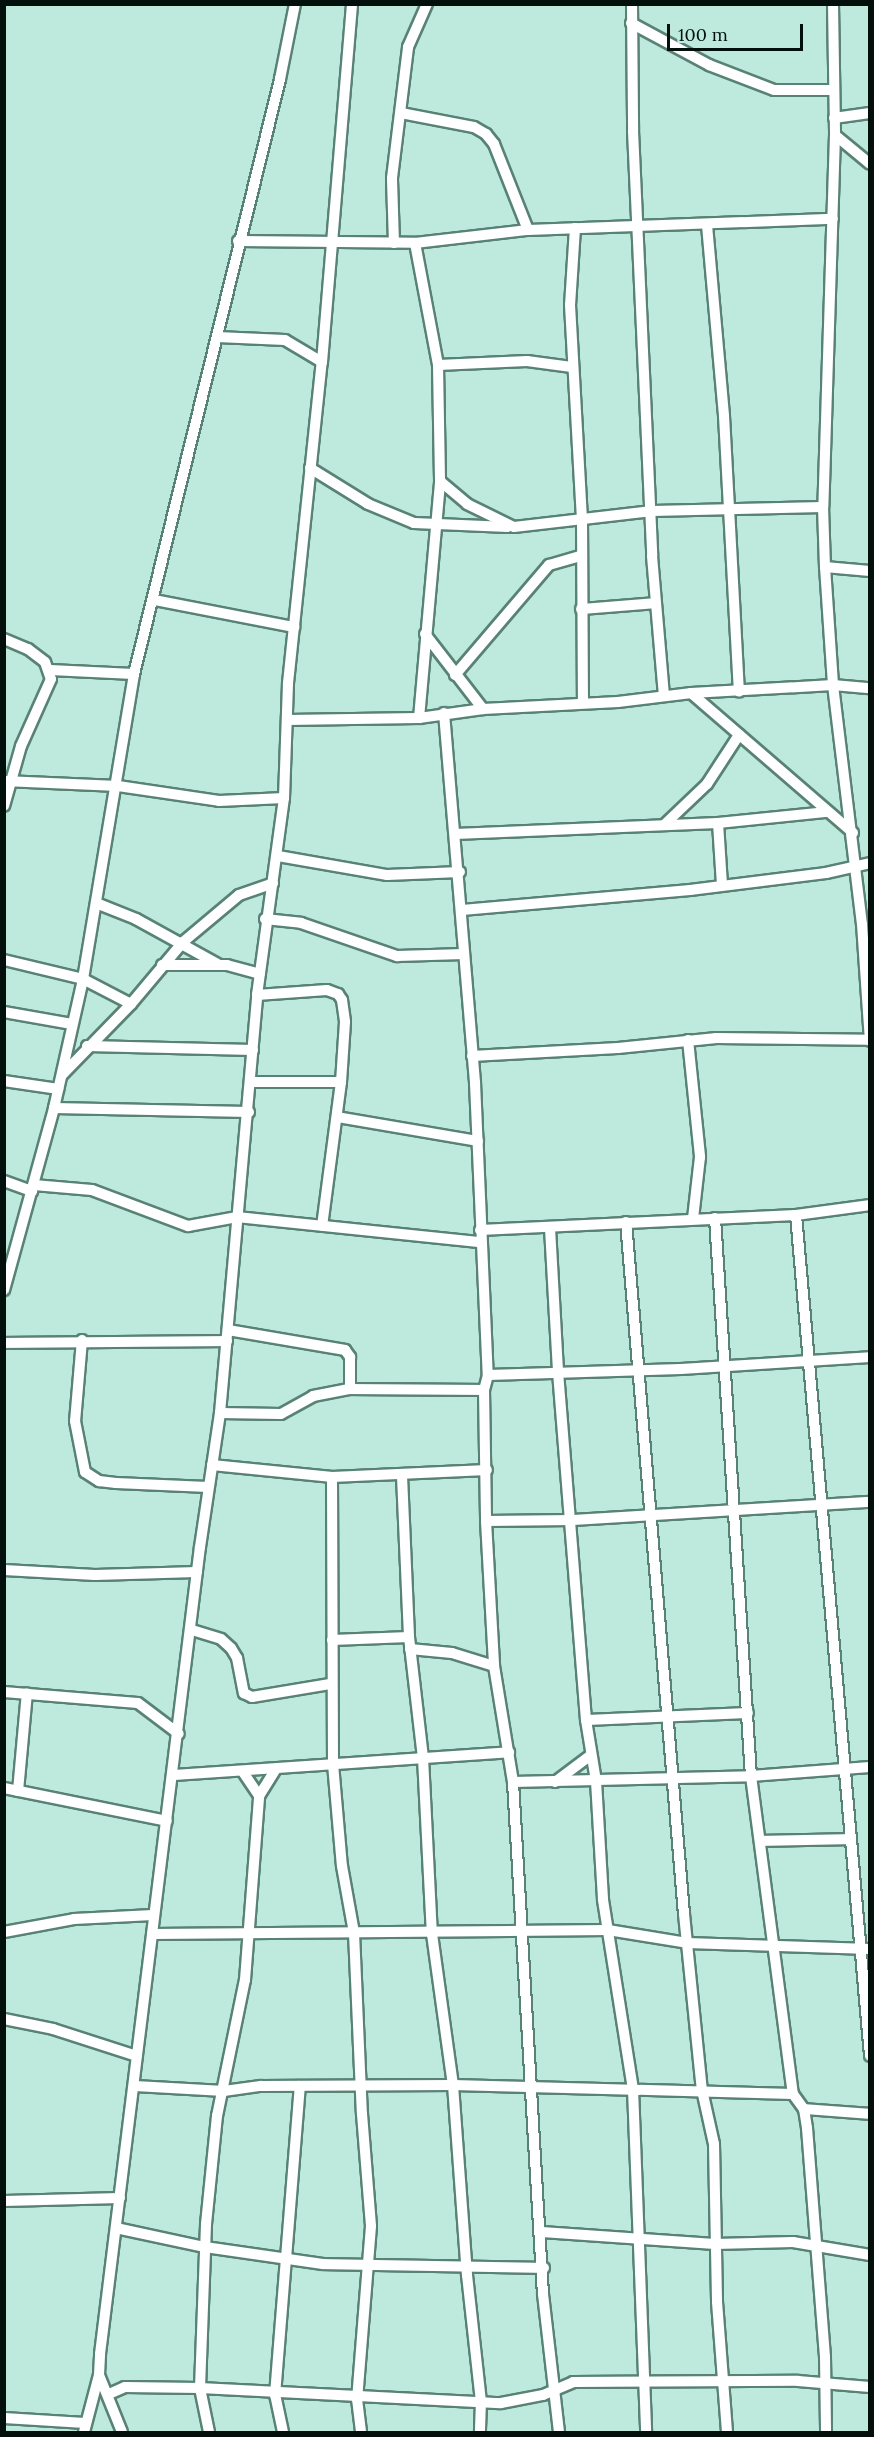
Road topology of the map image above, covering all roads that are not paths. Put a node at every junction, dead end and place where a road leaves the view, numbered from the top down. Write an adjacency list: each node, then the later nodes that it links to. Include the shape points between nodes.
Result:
1 (295, 4): 19 (street, via 280,80)
2 (352, 4): 18 (street)
3 (427, 4): 8 (street, via 408,47)
4 (632, 4): 6 (street)
5 (833, 4): 7 (street)
6 (631, 23): 7 (street, via 709,65 774,90); 14 (street)
7 (833, 90): 10 (street)
8 (401, 113): 17 (street, via 474,127 486,134 494,144); 20 (street, via 392,178)
9 (870, 113): 10 (street)
10 (834, 118): 11 (street)
11 (835, 135): 12 (street); 13 (street)
12 (870, 164)
13 (833, 219): 15 (street); 28 (street)
14 (638, 225): 15 (street); 16 (street); 30 (street)
15 (707, 225): 29 (street, via 724,416)
16 (575, 228): 17 (street); 25 (street)
17 (528, 230): 21 (street)
18 (333, 239): 19 (street); 20 (street); 23 (street)
19 (238, 241): 22 (street)
20 (394, 243): 21 (street)
21 (415, 243): 24 (street)
22 (217, 337): 23 (street, via 292,342); 37 (street)
23 (322, 362): 26 (street)
24 (438, 365): 25 (street, via 527,361); 27 (street)
25 (572, 367): 31 (street)
26 (310, 468): 32 (street, via 368,504 414,523); 40 (street)
27 (440, 480): 32 (street); 33 (street, via 481,513)
28 (823, 507): 29 (street); 35 (street)
29 (726, 510): 30 (street); 48 (street)
30 (652, 512): 31 (street); 38 (street)
31 (582, 518): 33 (street); 34 (street)
32 (436, 526): 33 (street); 41 (street)
33 (514, 527)
34 (580, 556): 39 (street); 45 (street, via 549,565)
35 (825, 567): 36 (street); 46 (street)
36 (870, 571)
37 (155, 600): 40 (street); 44 (street)
38 (655, 603): 39 (street); 50 (street)
39 (581, 609): 51 (street)
40 (294, 627): 55 (street)
41 (425, 634): 45 (street); 54 (street)
42 (4, 639): 43 (street, via 28,649)
43 (50, 670): 44 (street); 57 (street, via 50,686)
44 (134, 675): 58 (street)
45 (455, 675): 52 (street)
46 (833, 685): 47 (street); 48 (street); 64 (street)
47 (870, 688)
48 (739, 692): 49 (street)
49 (691, 693): 50 (street); 56 (street)
50 (664, 695): 51 (street)
51 (583, 704): 52 (street)
52 (483, 709): 53 (street)
53 (444, 713): 54 (street); 65 (street)
54 (419, 718): 55 (street)
55 (287, 720): 59 (street)
56 (739, 735): 61 (street); 63 (street, via 707,784)
57 (8, 781): 58 (street); 60 (street)
58 (118, 786): 59 (street, via 198,800); 72 (street)
59 (284, 798): 66 (street)
60 (4, 806)
61 (827, 812): 62 (street); 64 (street)
62 (718, 823): 63 (street); 71 (street)
63 (665, 824): 65 (street)
64 (853, 833): 68 (street)
65 (455, 834): 69 (street)
66 (278, 856): 69 (street, via 387,875); 70 (street)
67 (870, 863): 68 (street)
68 (854, 866): 71 (street); 83 (street)
69 (460, 872): 73 (street)
70 (273, 883): 74 (street); 75 (street, via 239,895)
71 (722, 885): 73 (street)
72 (96, 903): 75 (street); 81 (street)
73 (462, 910): 76 (street)
74 (265, 919): 76 (street, via 301,923 397,956); 80 (street)
75 (183, 942): 78 (street); 79 (street)
76 (464, 954): 91 (street)
77 (4, 960): 81 (street)
78 (218, 964): 79 (street); 80 (street)
79 (162, 965): 84 (street)
80 (260, 974): 82 (street)
81 (82, 979): 84 (street); 86 (street)
82 (257, 995): 90 (street); 95 (street, via 327,990 338,994 345,1022)
83 (868, 1000): 88 (street)
84 (132, 1004): 89 (street)
85 (4, 1012): 86 (street)
86 (72, 1024): 92 (street)
87 (688, 1040): 88 (street); 91 (street); 106 (street, via 700,1157)
88 (869, 1040)
89 (87, 1046): 90 (street); 92 (street)
90 (253, 1050): 94 (street)
91 (472, 1056): 100 (street)
92 (60, 1077): 96 (street)
93 (4, 1081): 96 (street)
94 (251, 1082): 95 (street); 98 (street)
95 (341, 1082): 99 (street)
96 (58, 1089): 97 (street)
97 (54, 1108): 98 (street); 102 (street)
98 (249, 1112): 105 (street)
99 (337, 1117): 100 (street); 109 (street)
100 (478, 1141): 111 (street)
101 (4, 1181): 102 (street)
102 (33, 1188): 105 (street, via 92,1190 188,1226); 112 (street)
103 (870, 1205): 104 (street)
104 (796, 1215): 107 (street); 117 (street)
105 (237, 1216): 109 (street); 113 (street)
106 (693, 1218): 107 (street); 108 (street)
107 (715, 1218): 118 (street)
108 (626, 1222): 110 (street); 119 (street)
109 (322, 1226): 111 (street)
110 (550, 1228): 111 (street); 120 (street)
111 (480, 1236): 121 (street)
112 (4, 1290)
113 (227, 1336): 114 (street); 122 (street, via 345,1350 350,1358); 124 (street)
114 (82, 1340): 115 (street); 129 (street, via 75,1427 85,1472 99,1481)
115 (4, 1343)
116 (870, 1357): 117 (street)
117 (809, 1361): 118 (street); 131 (street)
118 (725, 1367): 119 (street); 132 (street)
119 (638, 1371): 120 (street); 133 (street)
120 (558, 1372): 121 (street); 134 (street)
121 (488, 1375): 123 (street)
122 (350, 1389): 123 (street); 124 (street, via 313,1396 281,1414)
123 (484, 1390): 126 (street)
124 (220, 1413): 125 (street)
125 (212, 1465): 128 (street); 129 (street)
126 (487, 1470): 127 (street); 135 (street)
127 (402, 1476): 128 (street); 139 (street)
128 (332, 1477): 140 (street)
129 (208, 1486): 137 (street)
130 (870, 1502): 131 (street)
131 (820, 1504): 132 (street); 156 (street)
132 (734, 1508): 133 (street); 146 (street)
133 (653, 1514): 134 (street); 147 (street)
134 (573, 1520): 135 (street); 148 (street)
135 (486, 1521): 142 (street)
136 (4, 1570): 137 (street, via 95,1575)
137 (197, 1572): 138 (street)
138 (192, 1629): 143 (street, via 221,1639 231,1648 244,1693 252,1697); 149 (street)
139 (409, 1637): 140 (street); 141 (street)
140 (332, 1640): 143 (street)
141 (410, 1649): 142 (street, via 452,1653); 152 (street)
142 (494, 1666): 150 (street)
143 (330, 1684): 153 (street)
144 (4, 1692): 145 (street)
145 (27, 1693): 149 (street, via 138,1703); 165 (street)
146 (748, 1713): 147 (street); 159 (street)
147 (668, 1715): 148 (street); 160 (street)
148 (586, 1720): 151 (street)
149 (179, 1734): 158 (street)
150 (509, 1752): 152 (street); 162 (street)
151 (591, 1755): 161 (street); 163 (street)
152 (423, 1758): 153 (street); 177 (street)
153 (333, 1764): 155 (street); 175 (street, via 342,1866)
154 (870, 1767): 156 (street)
155 (276, 1769): 157 (street); 166 (street)
156 (844, 1769): 159 (street); 168 (street)
157 (243, 1772): 158 (street); 166 (street)
158 (174, 1775): 167 (street)
159 (751, 1776): 160 (street); 169 (street)
160 (673, 1778): 161 (street); 178 (street)
161 (596, 1781): 163 (street); 171 (street)
162 (513, 1782): 163 (street); 174 (street)
163 (555, 1782)
164 (4, 1788): 165 (street)
165 (18, 1791): 167 (street)
166 (259, 1796): 172 (street)
167 (167, 1821): 170 (street)
168 (850, 1839): 169 (street); 180 (street)
169 (762, 1841): 179 (street)
170 (153, 1915): 173 (street, via 74,1919); 176 (street)
171 (608, 1930): 174 (street); 178 (street); 189 (street)
172 (251, 1931): 175 (street); 176 (street); 191 (street)
173 (4, 1932)
174 (520, 1932): 177 (street); 188 (street)
175 (354, 1933): 177 (street); 184 (street)
176 (152, 1934): 182 (street)
177 (432, 1934): 185 (street)
178 (687, 1943): 179 (street); 190 (street)
179 (776, 1945): 180 (street); 192 (street)
180 (865, 1949): 183 (street)
181 (4, 2019): 182 (street, via 53,2029)
182 (137, 2056): 186 (street)
183 (870, 2056)
184 (363, 2085): 185 (street); 187 (street); 205 (street, via 371,2226)
185 (453, 2085): 188 (street); 207 (street)
186 (135, 2086): 191 (street); 195 (street)
187 (300, 2086): 191 (street); 204 (street)
188 (532, 2089): 189 (street); 198 (street)
189 (633, 2089): 190 (street); 199 (street)
190 (702, 2090): 192 (street); 200 (street, via 714,2144)
191 (224, 2091): 202 (street, via 217,2116)
192 (793, 2094): 193 (street)
193 (804, 2109): 194 (street); 201 (street)
194 (870, 2114)
195 (120, 2198): 196 (street); 197 (street)
196 (4, 2201)
197 (116, 2228): 202 (street); 208 (street)
198 (542, 2232): 199 (street); 206 (street)
199 (636, 2237): 200 (street); 209 (street)
200 (715, 2244): 201 (street); 210 (street)
201 (816, 2244): 203 (street); 211 (street)
202 (205, 2247): 204 (street); 214 (street)
203 (870, 2255)
204 (289, 2258): 205 (street); 216 (street)
205 (368, 2265): 207 (street); 217 (street)
206 (544, 2268): 207 (street); 212 (street, via 543,2294)
207 (466, 2269): 218 (street)
208 (99, 2375): 215 (street); 220 (street)
209 (644, 2380): 210 (street); 212 (street, via 573,2382); 227 (street)
210 (722, 2380): 211 (street); 228 (street)
211 (824, 2383): 213 (street); 229 (street)
212 (556, 2387): 218 (street, via 543,2395 501,2403); 226 (street)
213 (870, 2387)
214 (200, 2388): 215 (street, via 125,2387); 216 (street); 222 (street)
215 (109, 2394): 221 (street)
216 (275, 2395): 217 (street); 223 (street)
217 (357, 2399): 218 (street); 224 (street)
218 (481, 2401): 225 (street)
219 (4, 2418): 220 (street)
220 (84, 2428)
221 (122, 2433)
222 (209, 2433)
223 (283, 2433)
224 (361, 2433)
225 (480, 2433)
226 (559, 2433)
227 (646, 2433)
228 (727, 2433)
229 (826, 2433)

